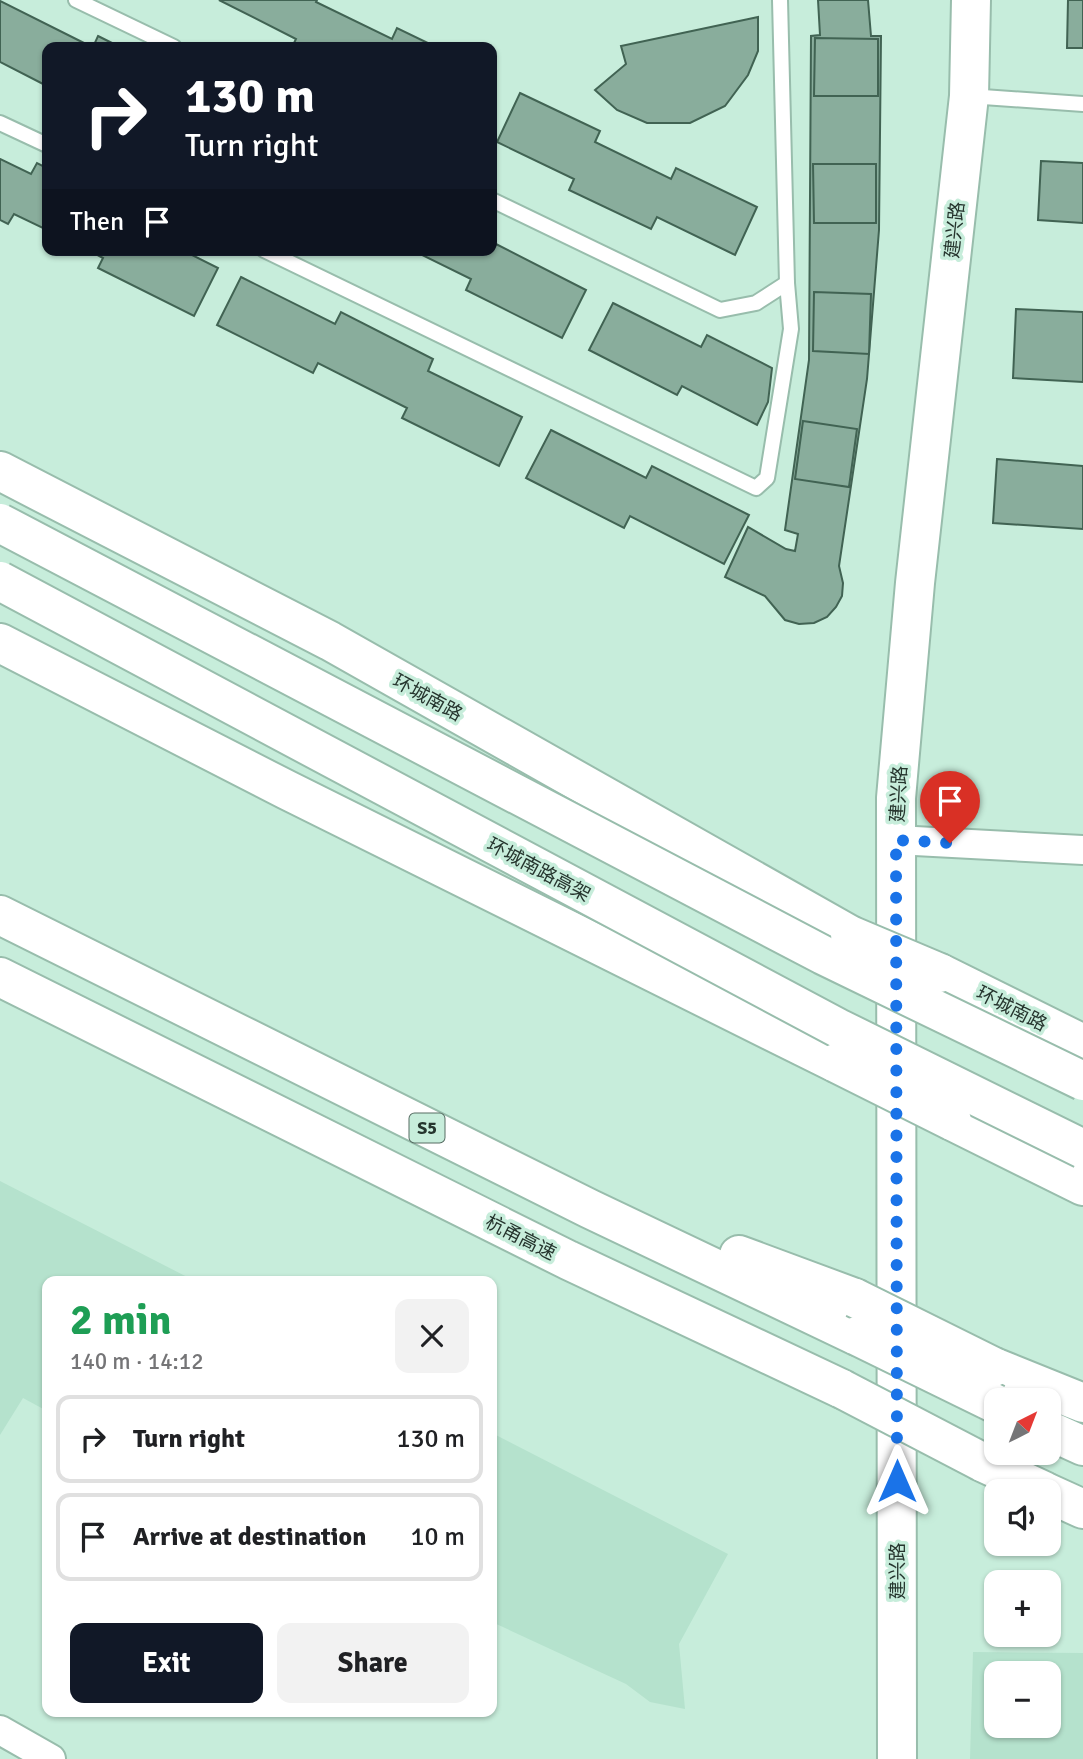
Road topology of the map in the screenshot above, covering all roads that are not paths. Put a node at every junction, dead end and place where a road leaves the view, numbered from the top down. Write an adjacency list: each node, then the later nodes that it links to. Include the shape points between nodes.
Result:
1 (76, 0): 4 (lane)
2 (779, 0): 11 (lane)
3 (971, 0): 5 (main road, 建兴路)
4 (164, 42)
5 (969, 96): 6 (lane); 16 (main road, 建兴路, via 915,583)
6 (1083, 104)
7 (0, 123): 8 (lane)
8 (42, 143)
9 (497, 202): 11 (lane, via 720,310 756,303)
10 (276, 256): 11 (lane, via 756,488 767,478 791,329)
11 (787, 283)
12 (0, 471): 20 (main road, 环城南路, bridge, via 330,642 850,935 940,973)
13 (0, 523): 21 (main road, bridge, via 811,948)
14 (0, 581): 22 (main road, 环城南路高架, bridge, via 838,1028)
15 (0, 643): 24 (main road, bridge)
16 (896, 840): 17 (street); 34 (main road, 建兴路)
17 (1083, 850)
18 (0, 915): 23 (main road, S5)
19 (0, 977): 29 (main road, 杭甬高速, bridge)
20 (1083, 1044)
21 (1083, 1081)
22 (1083, 1149)
23 (510, 1169): 25 (main road, S5, bridge, via 857,1336); 25 (main road, bridge, via 855,1298)
24 (1083, 1186)
25 (995, 1386): 26 (main road)
26 (1083, 1403)
27 (1061, 1436): 28 (main road)
28 (1083, 1446)
29 (1018, 1479)
30 (1061, 1499): 31 (main road, 杭甬高速)
31 (1083, 1509)
32 (0, 1730): 33 (street)
33 (51, 1759)
34 (897, 1759)

